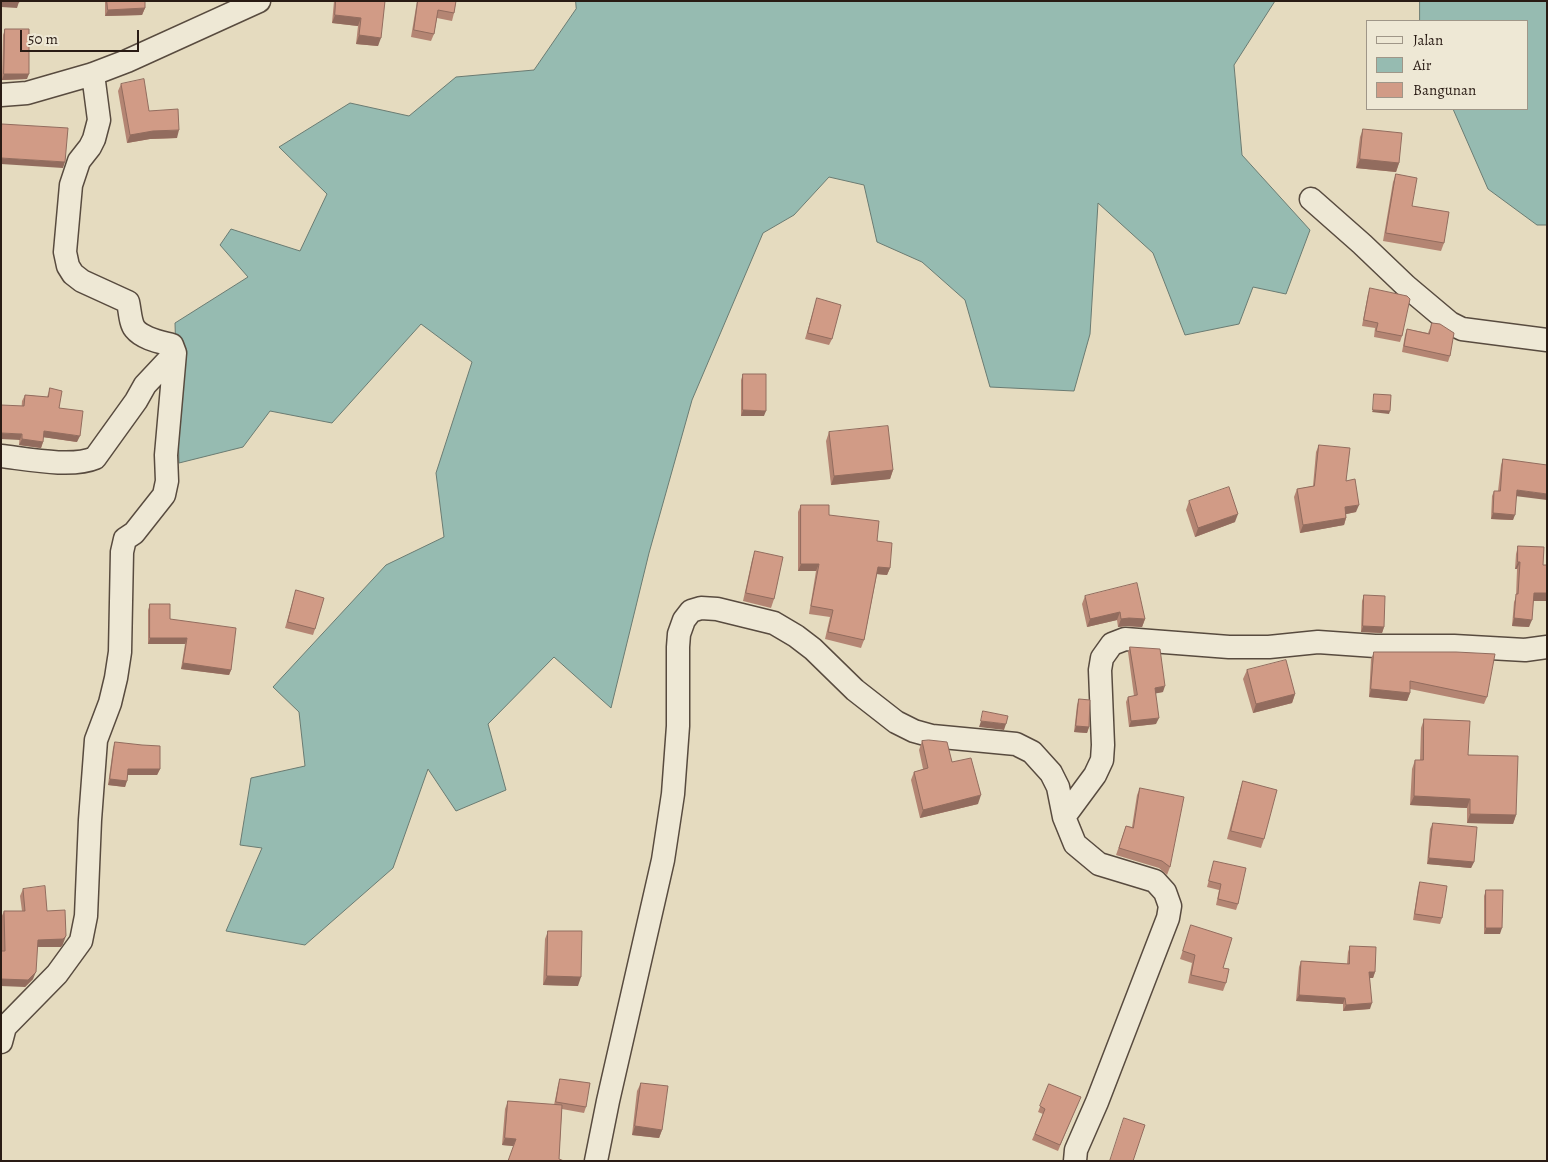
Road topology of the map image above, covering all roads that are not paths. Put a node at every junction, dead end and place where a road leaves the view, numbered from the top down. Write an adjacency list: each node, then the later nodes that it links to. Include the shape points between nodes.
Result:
1 (259, 1): 2 (street)
2 (93, 74): 3 (street, via 27,93); 6 (street, via 99,120 94,139 79,161 71,185 65,252 68,266 82,281 128,302 134,329 144,336 172,345)
3 (1, 95)
4 (1311, 199): 5 (street, via 1450,323 1462,329)
5 (1547, 340)
6 (175, 353): 7 (street, via 145,385 95,458 60,462); 10 (street, via 164,495 134,533 125,539 122,552 120,652 110,703 96,740 86,916 81,941 56,974 4,1027)
7 (1, 456)
8 (1547, 647): 9 (street, via 1525,650 1318,642 1229,647 1125,639 1112,644 1102,658 1102,760)
9 (1064, 817): 11 (street, via 1058,787 1051,773 1032,752 1016,744 932,736 914,731 879,709 813,649 774,623 717,609 690,611 679,634 678,726 673,794 663,860); 12 (street, via 1076,844 1089,856 1099,864 1155,881 1165,892 1170,906 1076,1150)
10 (1, 1042)
11 (596, 1161)
12 (1075, 1161)

